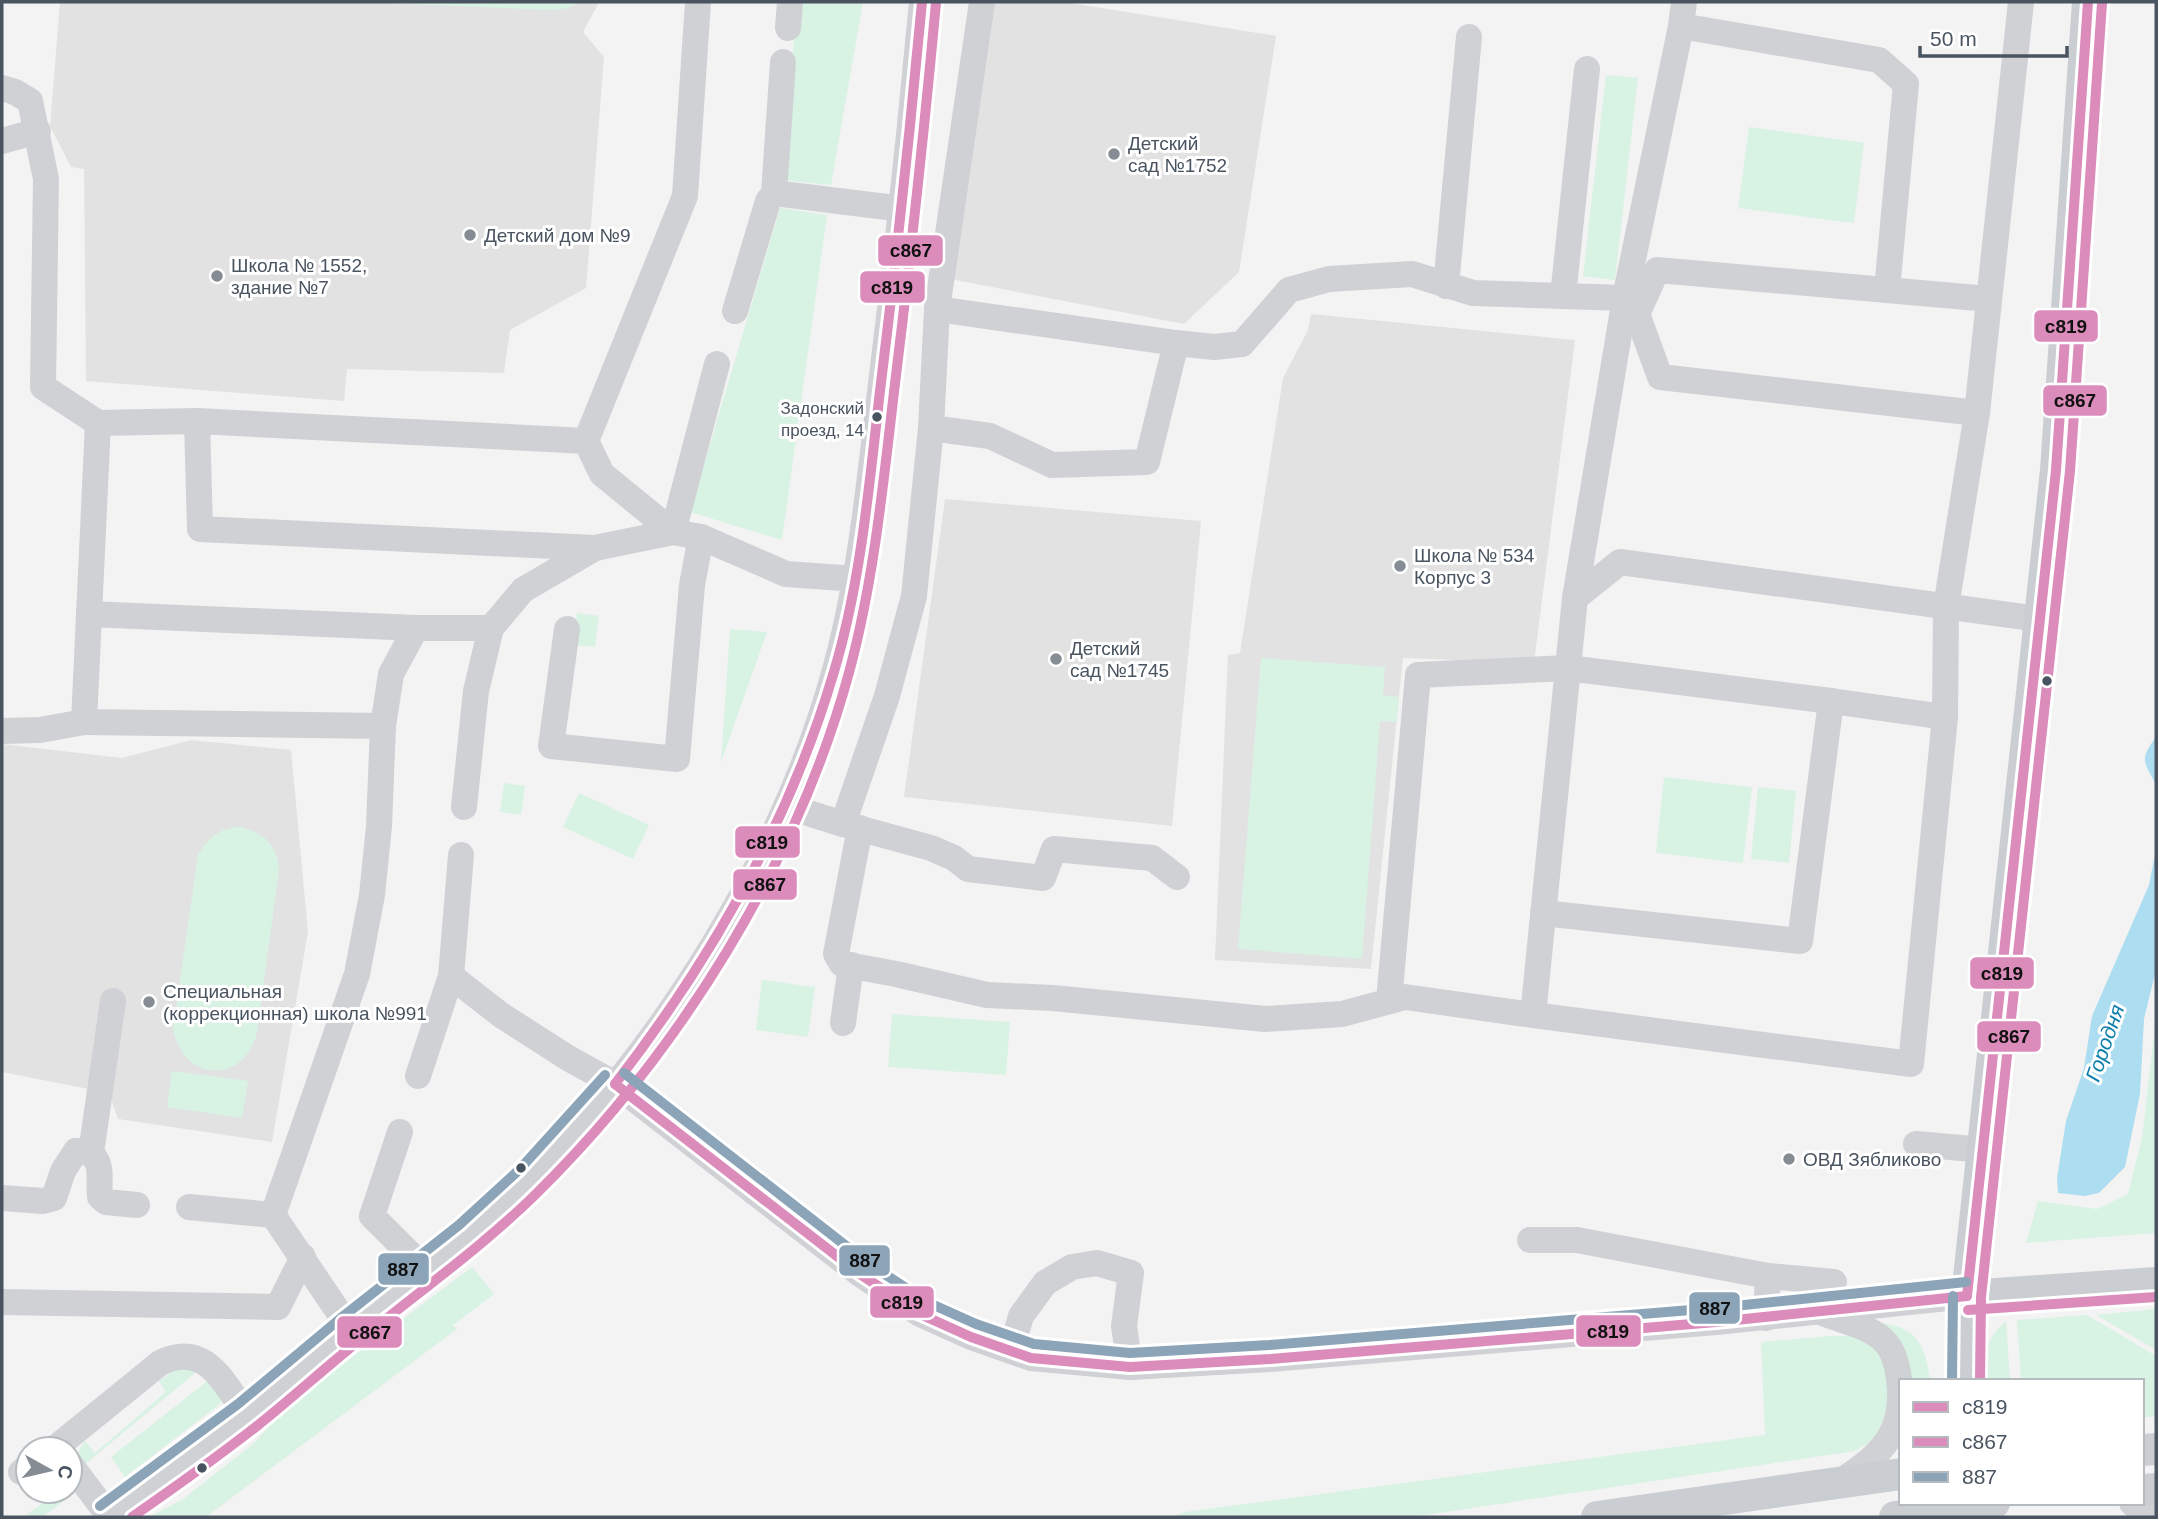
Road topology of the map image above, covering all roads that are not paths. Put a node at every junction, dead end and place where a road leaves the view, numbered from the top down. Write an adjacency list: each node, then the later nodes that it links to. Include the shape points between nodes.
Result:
1 (698, 2): 30 (street, via 685,196)
2 (790, 2): 8 (street)
3 (922, 2): 16 (street)
4 (982, 2): 22 (street)
5 (2021, 2): 20 (street)
6 (2088, 2): 38 (main road, via 2056,470)
7 (1683, 14): 18 (street, via 1879,60 1906,84); 21 (street)
8 (788, 28)
9 (1469, 37): 17 (street)
10 (783, 62): 15 (street)
11 (1587, 69): 19 (street)
12 (2, 88): 13 (street, via 30,101)
13 (37, 131): 14 (street); 28 (street, via 46,179 43,387)
14 (2, 141)
15 (774, 193): 16 (street); 23 (street)
16 (903, 209): 34 (street)
17 (1446, 286): 19 (street, via 1473,293); 24 (street, via 1412,274 1329,279 1289,290 1242,344)
18 (1887, 290): 20 (street); 21 (street, via 1657,270)
19 (1563, 296): 21 (street)
20 (1989, 299): 26 (street)
21 (1631, 306): 26 (street, via 1660,377); 35 (street)
22 (937, 309): 24 (street); 29 (street)
23 (735, 311)
24 (1175, 343): 29 (street, via 1147,462 1052,465 990,436)
25 (717, 364): 31 (street)
26 (1977, 413): 36 (street)
27 (197, 421): 28 (street); 30 (street); 33 (street, via 200,529)
28 (98, 423): 37 (street)
29 (931, 428): 50 (street, via 914,596)
30 (586, 442): 31 (street, via 602,474)
31 (673, 532): 32 (street); 33 (street)
32 (701, 537): 34 (street, via 786,574); 41 (street, via 692,585 677,759 551,746)
33 (594, 548): 40 (street, via 523,590)
34 (857, 579): 48 (street, via 834,673)
35 (1575, 598): 36 (street, via 1620,562); 42 (street)
36 (1946, 607): 38 (street); 44 (street)
37 (89, 614): 39 (street); 45 (street)
38 (2039, 619): 64 (main road)
39 (416, 628): 40 (street); 46 (street, via 391,674)
40 (491, 628): 49 (street, via 477,691)
41 (567, 629)
42 (1568, 668): 43 (street); 53 (street); 57 (street, via 1418,675)
43 (1831, 701): 44 (street); 53 (street, via 1800,941)
44 (1945, 717): 58 (street, via 1911,1064)
45 (83, 722): 46 (street); 47 (street)
46 (383, 726): 69 (street, via 372,895 357,974)
47 (2, 731)
48 (786, 806): 50 (street); 61 (street, via 696,970)
49 (464, 807)
50 (852, 826): 52 (street, via 931,848 968,869 1043,878 1054,849 1152,858); 54 (street, via 836,954 842,964)
51 (461, 855): 55 (street)
52 (1177, 877)
53 (1543, 913): 58 (street)
54 (850, 965): 57 (street, via 988,995 1265,1019 1342,1014); 59 (street)
55 (451, 976): 60 (street); 61 (street, via 501,1015)
56 (113, 1001): 65 (street)
57 (1389, 1001): 58 (street, via 1405,997)
58 (1532, 1015)
59 (843, 1023)
60 (418, 1076)
61 (615, 1084): 72 (street, via 529,1180); 81 (street, via 870,1281 919,1314)
62 (400, 1132): 72 (street, via 372,1216)
63 (1916, 1144): 64 (street)
64 (1984, 1150): 76 (main road)
65 (91, 1153): 66 (street, via 76,1151 54,1198 43,1202); 67 (street, via 101,1172 100,1197 106,1202)
66 (2, 1198)
67 (137, 1205)
68 (189, 1207): 69 (street)
69 (273, 1215): 71 (street)
70 (1530, 1240): 73 (street, via 1577,1240)
71 (303, 1257): 77 (street, via 278,1307); 80 (street)
72 (426, 1270): 80 (street)
73 (1768, 1276): 74 (street); 79 (street)
74 (1835, 1282)
75 (2156, 1283): 76 (main road)
76 (1967, 1296): 78 (street); 84 (main road)
77 (2, 1301)
78 (1820, 1312): 79 (street); 83 (street, via 1881,1338 1895,1358)
79 (1766, 1318): 82 (street)
80 (350, 1329): 86 (street)
81 (1011, 1351): 82 (street, via 1031,1358); 82 (street, via 1021,1316 1045,1283 1072,1267 1097,1263 1131,1273 1124,1326)
82 (1130, 1367)
83 (1899, 1379)
84 (1966, 1379)
85 (1899, 1413): 89 (street, via 1891,1438)
86 (247, 1415): 87 (street, via 202,1360 174,1356 160,1363); 93 (street)
87 (79, 1435)
88 (1899, 1474): 89 (main road)
89 (1839, 1482): 94 (main road)
90 (84, 1484): 93 (street)
91 (2134, 1505): 96 (street)
92 (1974, 1508): 95 (main road)
93 (109, 1517)
94 (1597, 1517)
95 (1895, 1517)
96 (2148, 1517)

